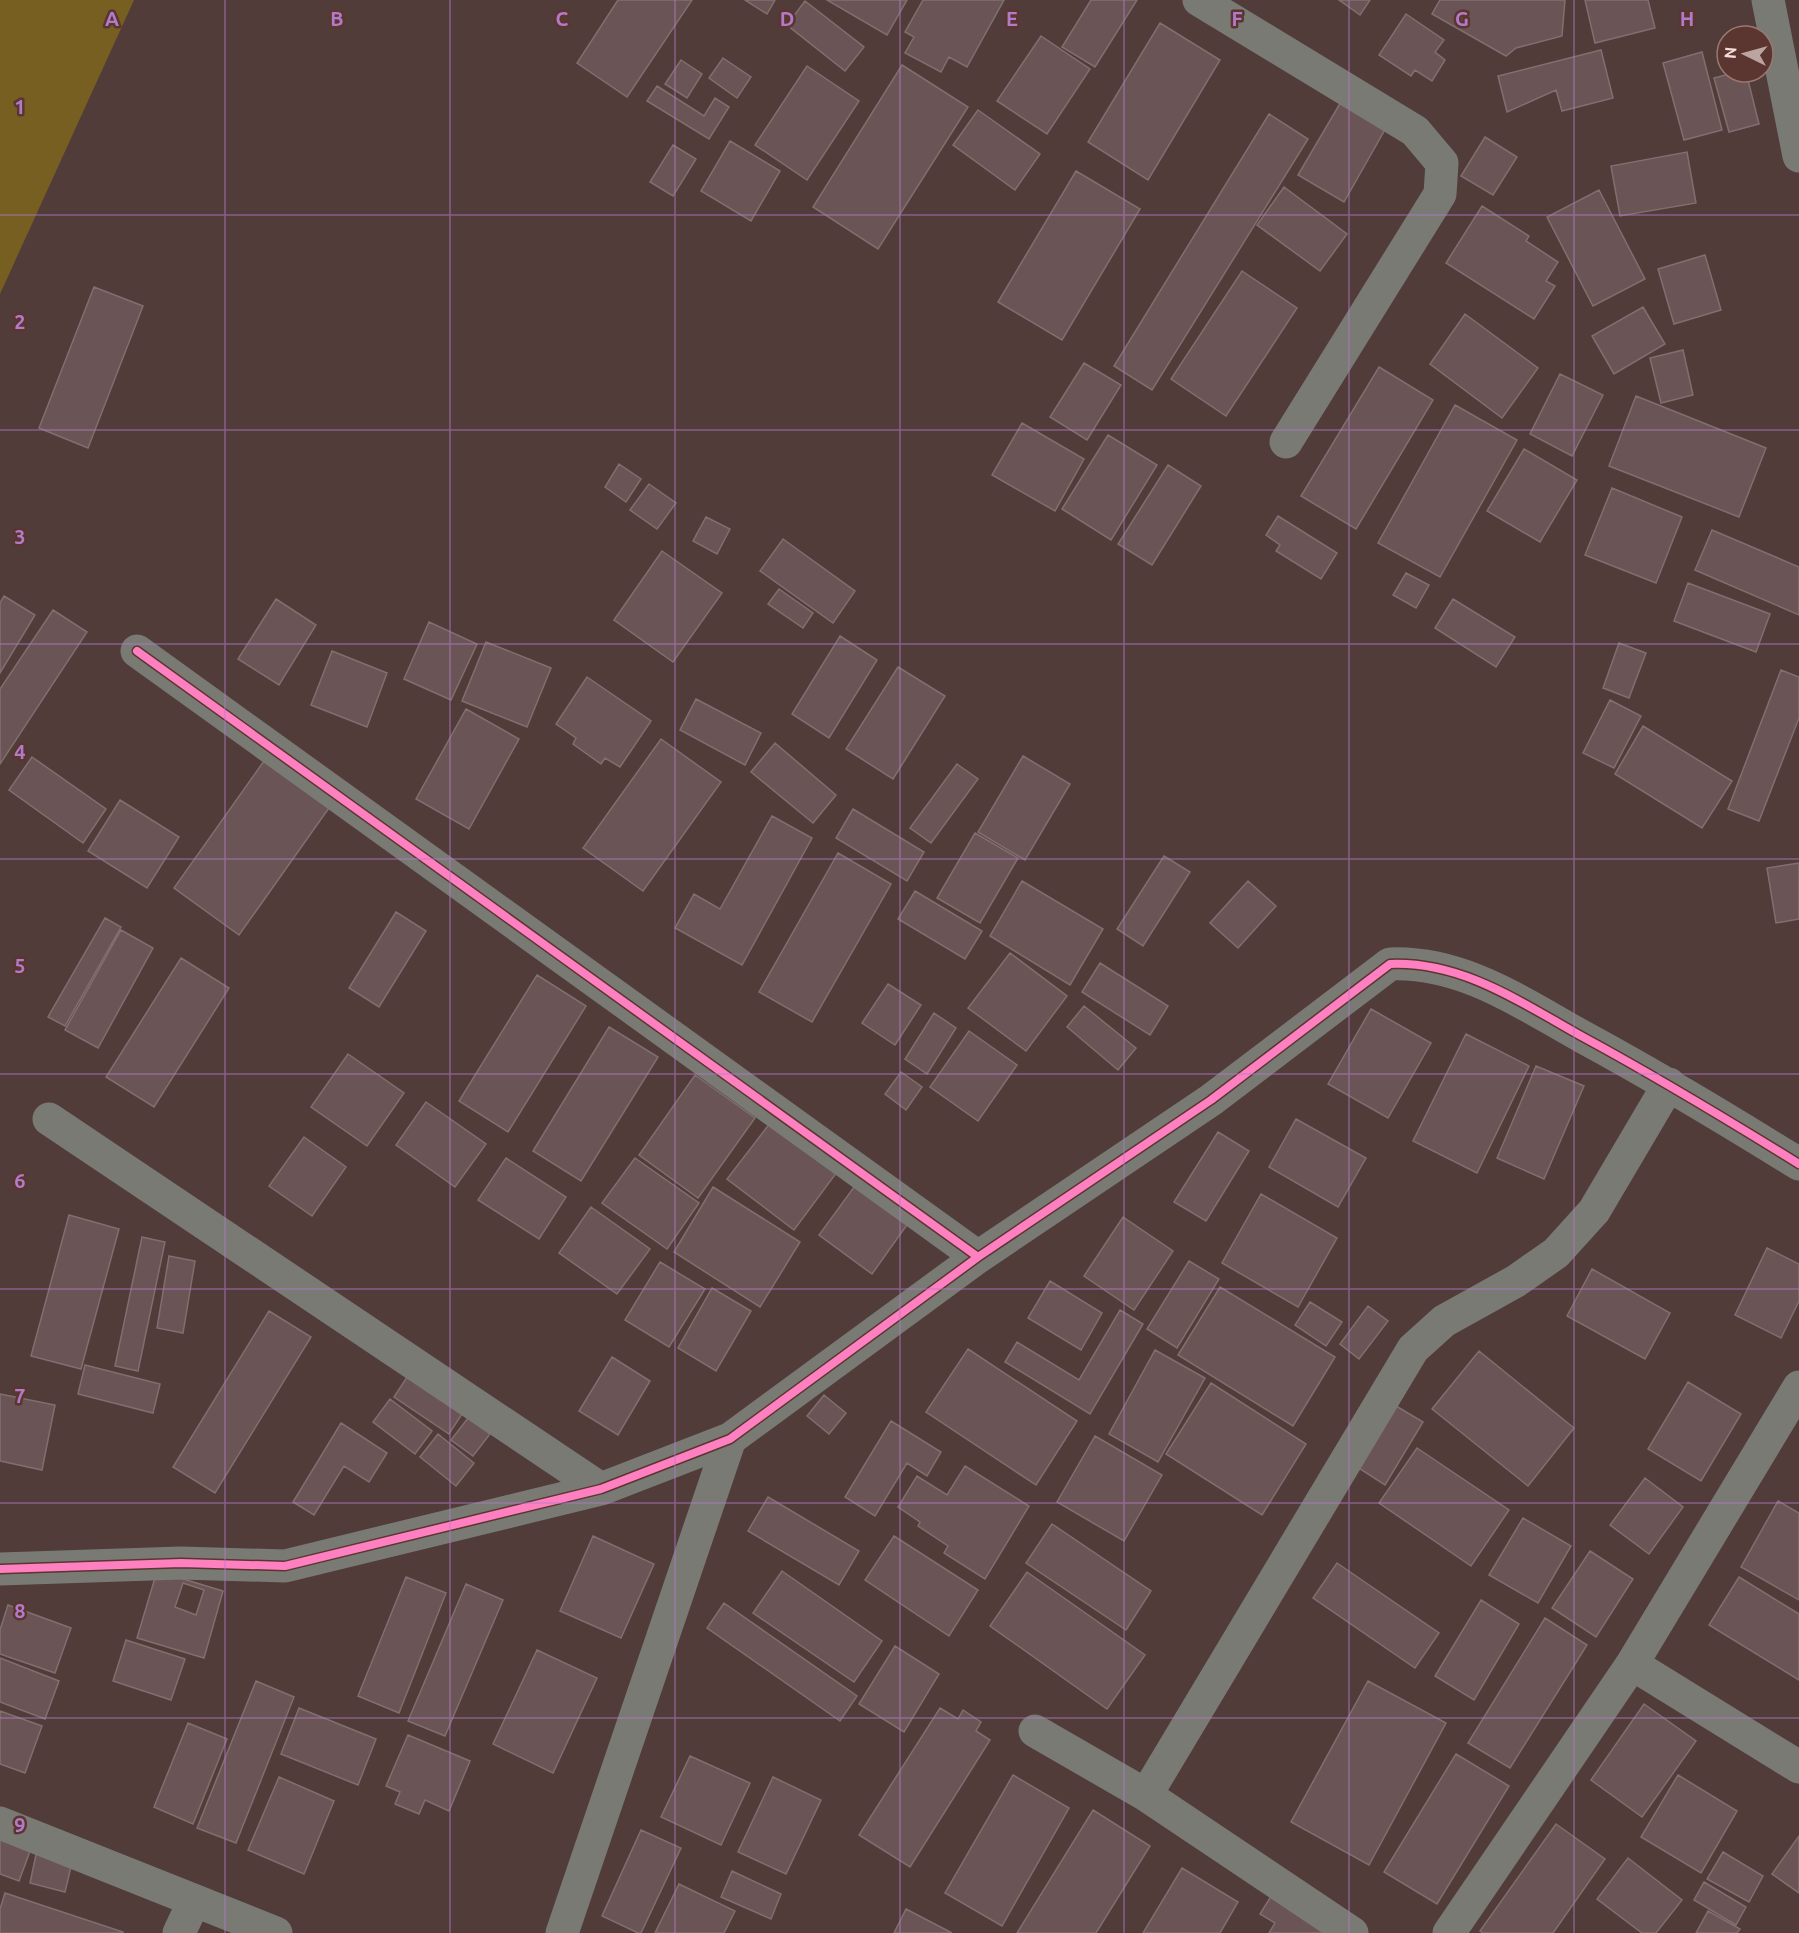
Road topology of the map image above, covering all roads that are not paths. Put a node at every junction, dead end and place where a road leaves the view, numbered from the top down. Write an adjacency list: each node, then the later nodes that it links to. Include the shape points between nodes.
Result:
1 (1199, 0): 4 (street, via 1415,131 1442,163 1440,194)
2 (1768, 0): 3 (street)
3 (1799, 156)
4 (1286, 442)
5 (137, 651): 9 (street)
6 (1669, 1084): 8 (street); 9 (street, via 1483,982 1439,968 1390,964 1212,1100); 17 (street, via 1594,1210 1556,1253 1516,1281 1444,1321 1413,1349)
7 (49, 1119): 12 (street)
8 (1799, 1164)
9 (978, 1257): 11 (street)
10 (1799, 1387): 14 (street)
11 (730, 1439): 12 (street); 22 (street)
12 (601, 1489): 13 (street, via 285,1566 182,1563)
13 (0, 1569)
14 (1632, 1664): 16 (street); 24 (street)
15 (1035, 1731): 17 (street)
16 (1799, 1767)
17 (1146, 1795): 23 (street)
18 (0, 1823): 19 (street)
19 (194, 1901): 20 (street); 21 (street)
20 (179, 1933)
21 (276, 1933)
22 (562, 1933)
23 (1352, 1933)
24 (1449, 1933)

